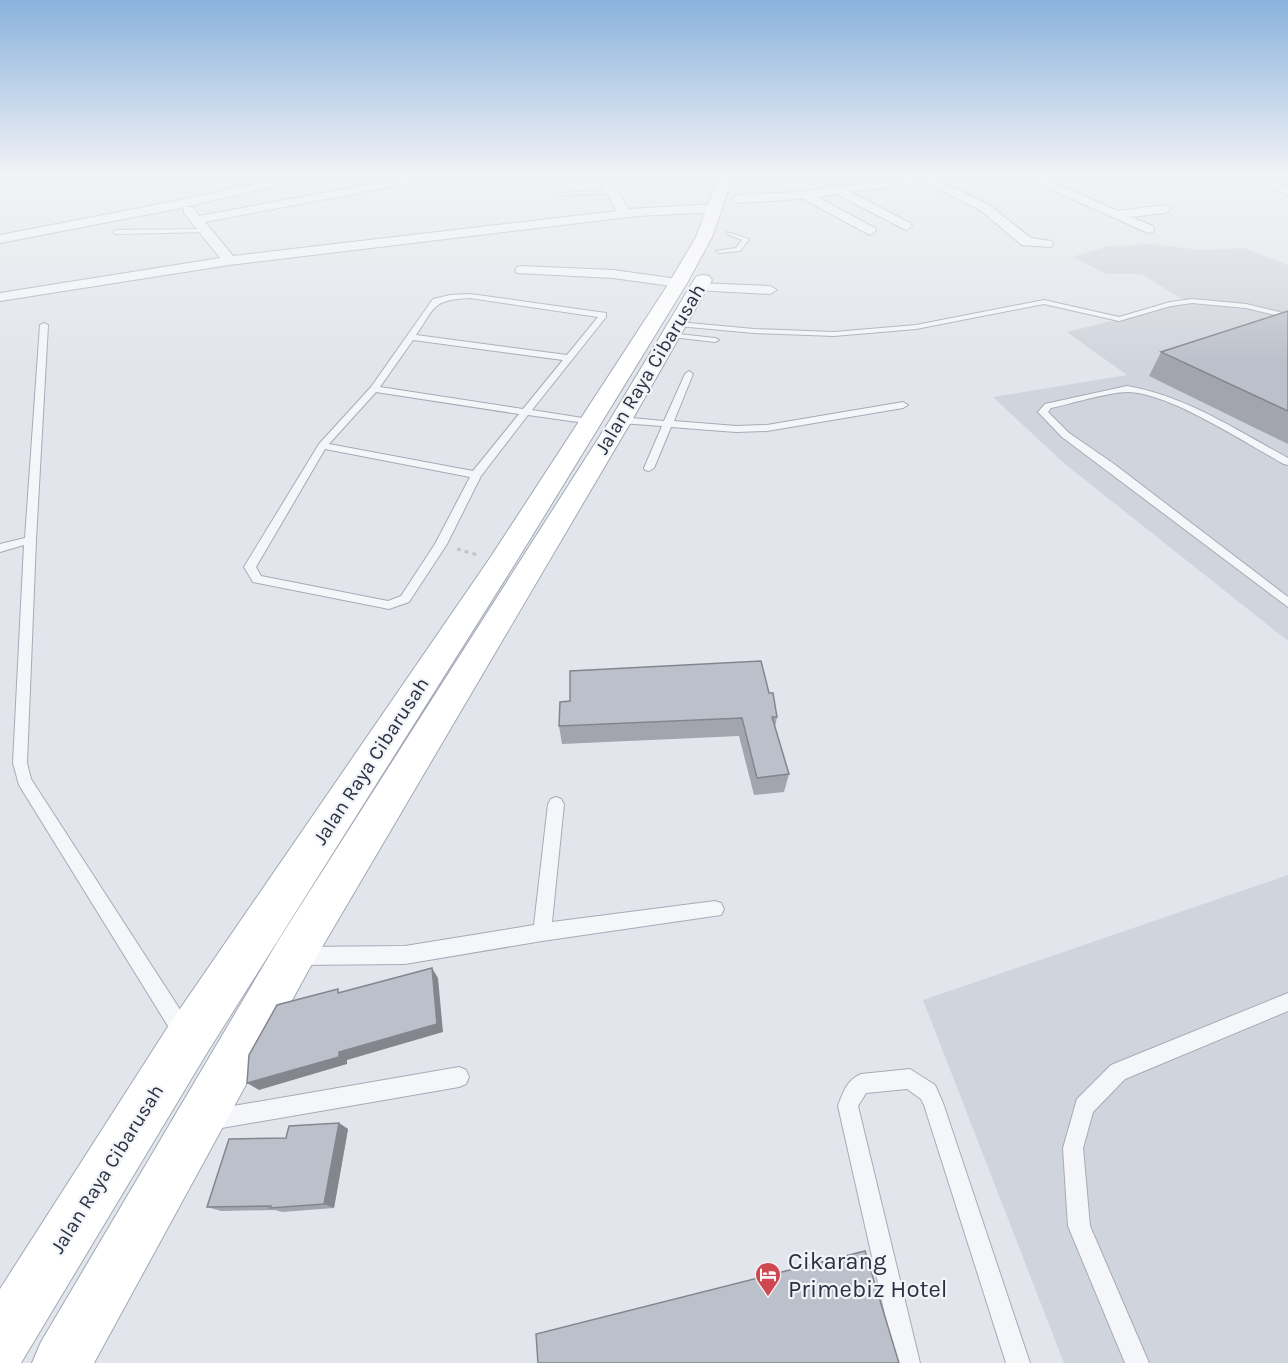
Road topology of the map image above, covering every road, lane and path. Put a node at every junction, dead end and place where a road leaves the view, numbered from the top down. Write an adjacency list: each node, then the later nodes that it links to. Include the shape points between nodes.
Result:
1 (211, 237): 6 (street)
2 (378, 237): 6 (street)
3 (713, 237): 8 (main road, Jalan Raya Cibarusah)
4 (1018, 237): 5 (street, via 1027,242)
5 (1036, 237)
6 (228, 258): 9 (street); 11 (street)
7 (522, 270): 8 (street, via 613,274)
8 (688, 285): 10 (street); 14 (main road, Jalan Raya Cibarusah); 22 (main road, Jalan Raya Cibarusah)
9 (0, 290)
10 (770, 290)
11 (0, 297)
12 (1288, 316): 14 (lane, via 1246,306 1192,301 1119,319 1044,302 936,324 866,332)
13 (44, 326): 28 (lane)
14 (675, 330): 16 (lane); 22 (main road, Jalan Raya Cibarusah)
15 (410, 337): 17 (lane); 17 (lane, via 436,302 450,297 470,296 603,315); 19 (lane)
16 (715, 340)
17 (569, 358): 21 (lane)
18 (689, 374): 23 (lane)
19 (374, 388): 21 (lane); 24 (lane)
20 (903, 405): 23 (lane, via 767,428)
21 (525, 413): 22 (lane); 27 (lane)
22 (605, 421): 23 (lane); 31 (main road, Jalan Raya Cibarusah); 36 (main road, Jalan Raya Cibarusah)
23 (668, 424): 26 (lane)
24 (322, 446): 27 (lane); 29 (lane, via 250,567 256,579 388,605 405,598)
25 (1288, 462): 32 (lane, via 1169,400 1138,390 1126,389 1048,406 1043,412 1145,497)
26 (649, 468)
27 (476, 475): 29 (lane)
28 (30, 540): 30 (lane); 38 (lane, via 20,763 24,781)
29 (441, 544): 31 (path)
30 (0, 548)
31 (502, 562): 38 (main road, Jalan Raya Cibarusah)
32 (1288, 603)
33 (556, 804): 35 (lane)
34 (715, 909): 35 (lane)
35 (542, 932): 36 (lane, via 405,955)
36 (293, 956): 40 (main road, Jalan Raya Cibarusah)
37 (1288, 1002): 45 (lane, via 1118,1072 1084,1106 1073,1148 1079,1226)
38 (188, 1039): 41 (main road, Jalan Raya Cibarusah)
39 (459, 1077): 40 (lane)
40 (200, 1122): 42 (main road, Jalan Raya Cibarusah)
41 (0, 1342)
42 (62, 1363)
43 (908, 1363): 44 (lane, via 848,1106 861,1084 910,1079 928,1092 933,1103)
44 (1018, 1363)
45 (1137, 1363)

